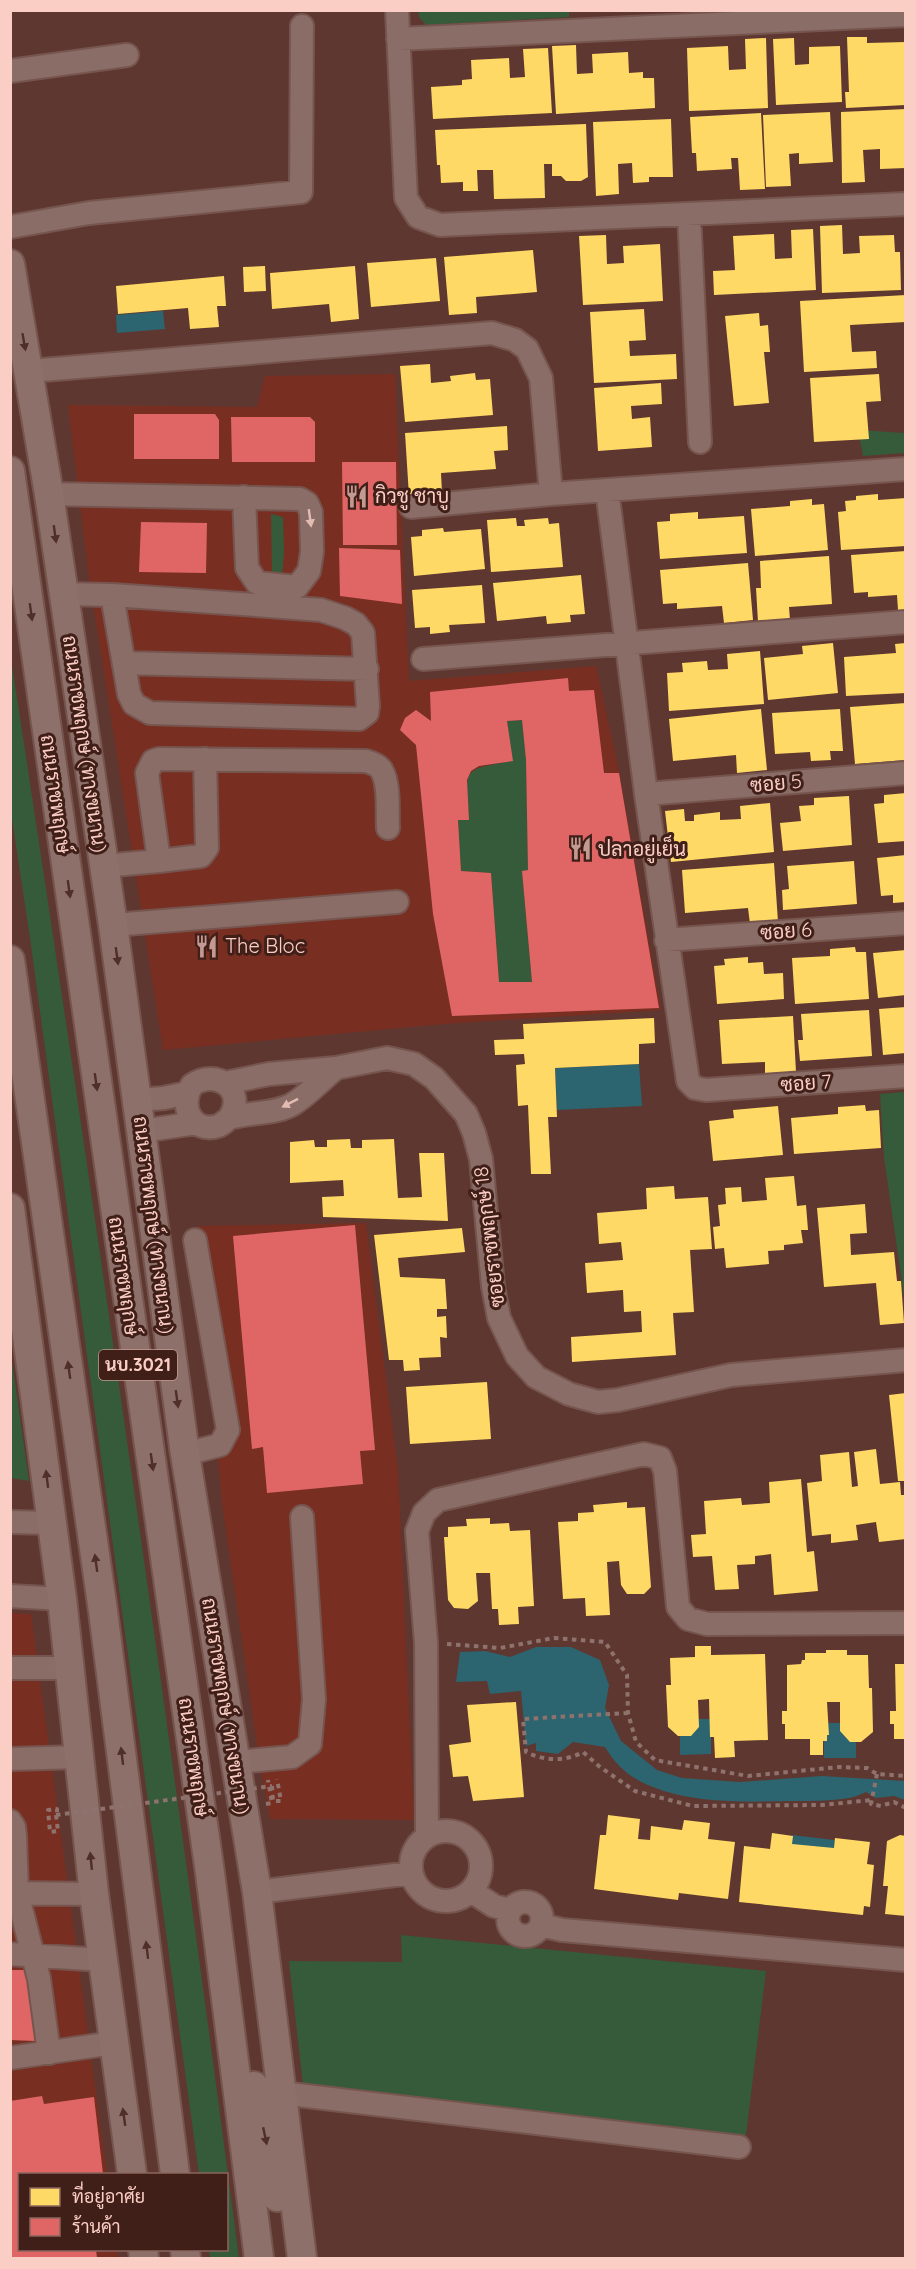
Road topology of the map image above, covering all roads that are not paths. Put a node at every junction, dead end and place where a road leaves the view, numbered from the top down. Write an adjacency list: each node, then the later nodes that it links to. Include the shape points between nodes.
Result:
1 (397, 10): 4 (street)
2 (906, 15): 4 (street)
3 (302, 26): 9 (street, via 301,192 89,213)
4 (398, 39): 8 (street, via 406,198 418,217 440,225)
5 (127, 55): 6 (street)
6 (10, 71)
7 (906, 204): 8 (street)
8 (688, 214): 12 (street)
9 (10, 227)
10 (10, 264): 11 (main road, ถนนราชพฤกษ์ (ทางขนาน) / นบ.3021, one-way to 11)
11 (30, 371): 16 (main road, ถนนราชพฤกษ์ (ทางขนาน) / นบ.3021); 17 (street, via 492,333 515,340 527,349 541,378)
12 (700, 442)
13 (906, 469): 15 (street)
14 (10, 471): 64 (main road, ถนนราชพฤกษ์ / นบ.3021, one-way to 64)
15 (607, 490): 17 (street); 23 (street)
16 (49, 494): 18 (street); 20 (main road, ถนนราชพฤกษ์ (ทางขนาน) / นบ.3021, one-way to 20)
17 (551, 494): 19 (street)
18 (244, 497): 18 (street, one-way to 18, via 300,499 307,503 311,512 312,552 309,571 297,587 257,583 250,574)
19 (411, 507)
20 (63, 594): 21 (street); 32 (main road, ถนนราชพฤกษ์ (ทางขนาน) / นบ.3021)
21 (112, 595): 25 (street); 26 (street, via 321,610 356,624 363,633)
22 (906, 622): 23 (street)
23 (626, 643): 24 (street); 29 (street)
24 (423, 659)
25 (124, 663): 26 (street); 26 (street, via 134,704 150,713 359,719 369,706)
26 (367, 669)
27 (206, 759): 30 (street, via 366,761 383,772); 31 (street, via 207,848 201,856); 31 (street, via 159,759 153,761 147,773)
28 (906, 773): 29 (street, ซอย 5)
29 (646, 794): 36 (street)
30 (388, 828)
31 (159, 861): 32 (street)
32 (103, 866): 35 (main road, ถนนราชพฤกษ์ (ทางขนาน) / นบ.3021)
33 (397, 902): 35 (street)
34 (906, 923): 36 (street, ซอย 6)
35 (113, 925): 42 (main road, ถนนราชพฤกษ์ (ทางขนาน) / นบ.3021, one-way to 42)
36 (666, 940): 39 (street, ซอย 7, via 688,1081 695,1088)
37 (10, 960): 74 (main road, นบ.3021, one-way to 37, via 103,1611)
38 (336, 1068): 40 (street, ซอยราชพฤกษ์ 18, via 268,1074); 43 (street, ซอยราชพฤกษ์ 18, one-way to 43, via 292,1105 269,1112); 49 (street, ซอยราชพฤกษ์ 18, via 387,1058 414,1065 434,1078 466,1114 481,1159 499,1318 517,1356 536,1377 569,1394 598,1402 731,1375)
39 (906, 1076)
40 (225, 1083): 41 (street, ซอยราชพฤกษ์ 18, via 208,1078 192,1085); 43 (street, via 234,1096)
41 (187, 1093): 42 (street, ซอยราชพฤกษ์ 18); 44 (street, via 186,1109)
42 (138, 1100): 45 (main road, ถนนราชพฤกษ์ (ทางขนาน) / นบ.3021)
43 (232, 1114): 44 (street, ซอยราชพฤกษ์ 18, via 217,1127)
44 (196, 1123): 45 (street, ซอยราชพฤกษ์ 18)
45 (142, 1131): 50 (main road, ถนนราชพฤกษ์ (ทางขนาน) / นบ.3021, one-way to 50)
46 (10, 1208): 48 (main road)
47 (195, 1240): 50 (street, via 228,1430 220,1445)
48 (18, 1306): 53 (main road, one-way to 48)
49 (906, 1360)
50 (185, 1454): 61 (main road, ถนนราชพฤกษ์ (ทางขนาน) / นบ.3021)
51 (302, 1517): 61 (street, via 314,1699 310,1744 292,1757)
52 (10, 1522): 53 (street)
53 (52, 1523): 55 (main road)
54 (10, 1596): 55 (street)
55 (62, 1599): 58 (main road)
56 (906, 1623): 63 (street, via 707,1624 688,1619 678,1607 665,1471 660,1458 644,1454 438,1500 424,1513 417,1531 426,1643)
57 (10, 1668): 58 (street)
58 (70, 1668): 59 (main road)
59 (80, 1757): 60 (street); 69 (main road, one-way to 59)
60 (10, 1759)
61 (236, 1762): 67 (main road, ถนนราชพฤกษ์ (ทางขนาน) / นบ.3021)
62 (10, 1821): 68 (street, via 15,1836)
63 (427, 1836): 65 (street, via 413,1854); 66 (street, via 437,1832 460,1833 470,1839 481,1858 482,1870)
64 (210, 1873): 83 (main road, ถนนราชพฤกษ์ / นบ.3021); 84 (main road, one-way to 84)
65 (411, 1873): 66 (street, via 426,1896 437,1901 462,1898); 67 (street)
66 (471, 1891): 73 (street, via 510,1910 519,1903 530,1902 539,1909 541,1925 562,1930)
67 (257, 1892): 78 (main road, ถนนราชพฤกษ์ (ทางขนาน) / นบ.3021)
68 (14, 1893): 69 (street); 71 (street)
69 (94, 1894): 72 (main road)
70 (10, 1954): 71 (street)
71 (34, 1955): 72 (street); 76 (street)
72 (103, 1960): 75 (main road)
73 (906, 1960)
74 (153, 1996): 81 (main road, via 144,2039); 82 (main road, นบ.3021)
75 (113, 2043): 76 (street); 80 (main road, one-way to 75)
76 (49, 2053): 77 (street)
77 (10, 2058)
78 (281, 2093): 79 (street); 85 (main road, ถนนราชพฤกษ์ (ทางขนาน) / นบ.3021)
79 (739, 2147)
80 (132, 2173)
81 (158, 2173)
82 (175, 2173)
83 (259, 2259)
84 (290, 2259)
85 (302, 2259)

